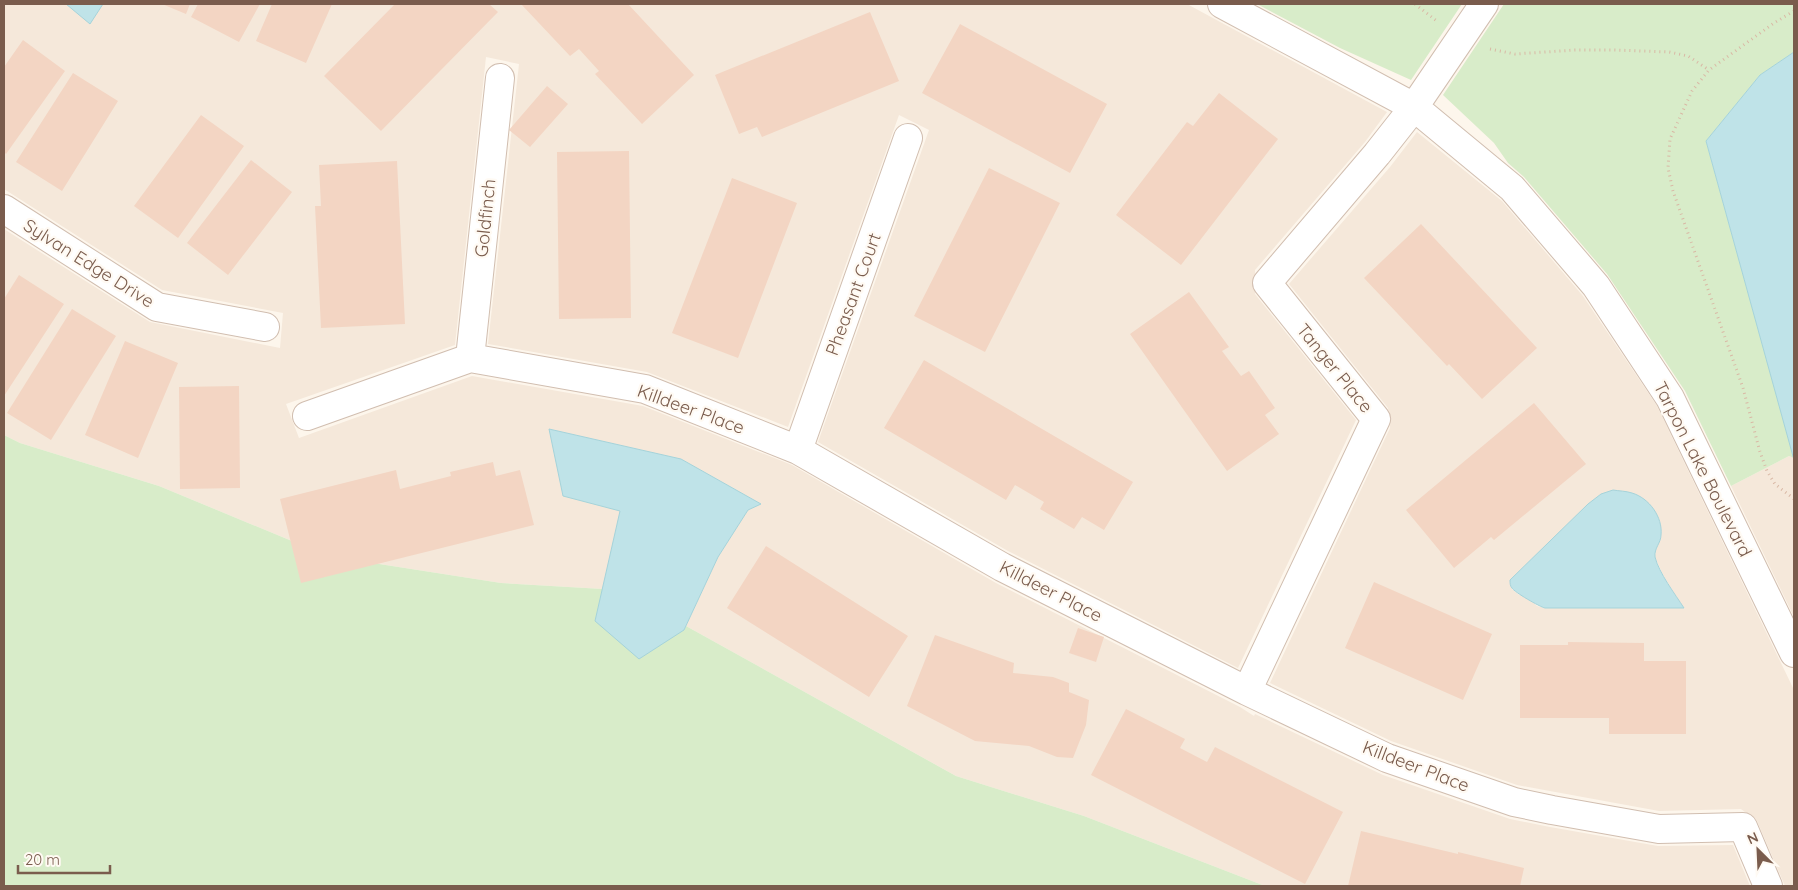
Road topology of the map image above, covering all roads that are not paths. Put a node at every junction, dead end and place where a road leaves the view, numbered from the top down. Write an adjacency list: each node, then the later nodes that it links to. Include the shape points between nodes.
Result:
1 (1222, 4): 4 (street, Tarpon Lake Boulevard)
2 (1484, 4): 4 (street)
3 (500, 78): 8 (street, Goldfinch)
4 (1414, 107): 11 (street, Tarpon Lake Boulevard, via 1512,188 1596,286 1670,398); 12 (street, Tanger Place, via 1267,283 1376,419)
5 (908, 138): 10 (street, Pheasant Court)
6 (4, 209): 7 (street, Sylvan Edge Drive, via 158,306)
7 (265, 327)
8 (470, 358): 9 (street, Killdeer Place); 10 (street, Killdeer Place, via 646,389)
9 (307, 416)
10 (798, 450): 12 (street, Killdeer Place, via 1002,567)
11 (1794, 653)
12 (1246, 691): 13 (street, Killdeer Place, via 1387,758 1514,802 1660,829 1743,827)
13 (1768, 886)

